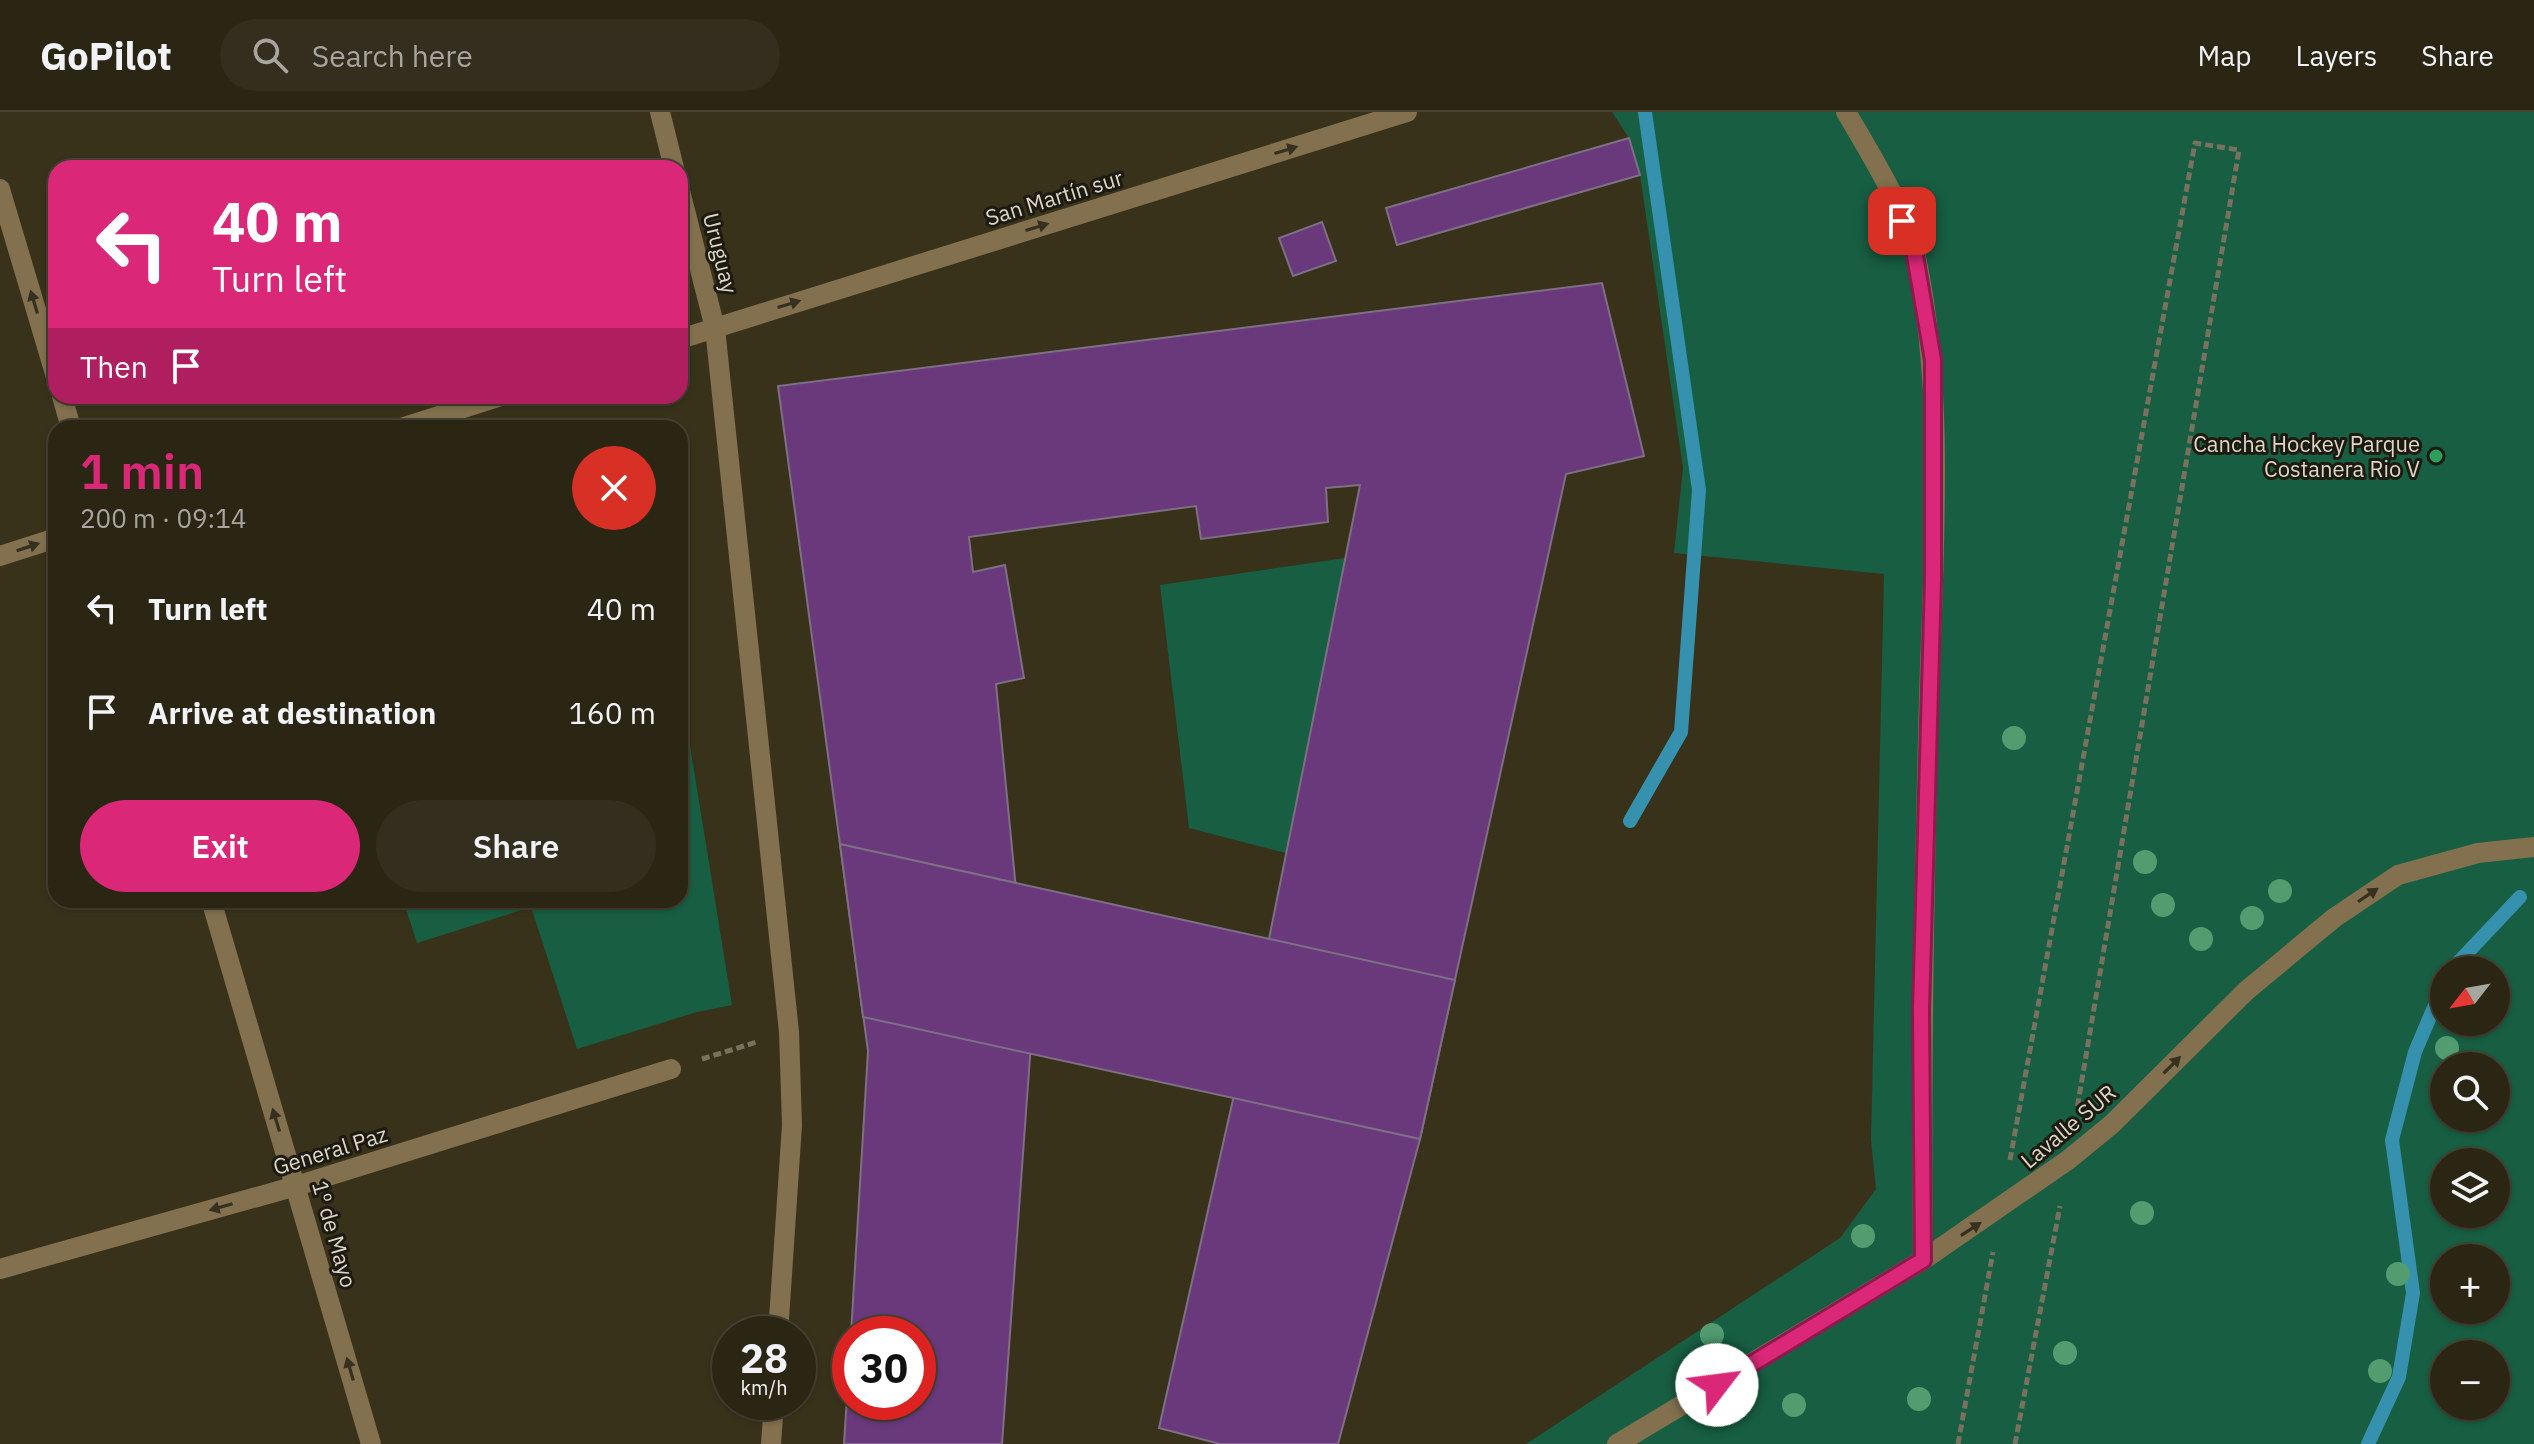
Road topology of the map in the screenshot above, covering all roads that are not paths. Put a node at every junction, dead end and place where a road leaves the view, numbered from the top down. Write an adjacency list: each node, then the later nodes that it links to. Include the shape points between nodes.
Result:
1 (660, 112): 4 (street)
2 (1407, 112): 7 (street, San Martín sur, one-way to 2)
3 (1846, 112): 18 (street, via 1877,164 1914,250 1933,360 1933,580 1921,1010)
4 (672, 160)
5 (0, 189): 9 (street, one-way to 5)
6 (688, 222): 7 (street, Uruguay)
7 (715, 328): 8 (street, San Martín sur); 20 (street, Uruguay, via 789,1032 792,1125)
8 (688, 336)
9 (48, 350)
10 (476, 404): 11 (street)
11 (426, 420)
12 (48, 541): 13 (street, one-way to 12)
13 (0, 556)
14 (2534, 847): 18 (street, Lavalle SUR, one-way to 14, via 2068,1160 2112,1124 2246,991 2385,883 2478,853)
15 (213, 908): 17 (street, 1º de Mayo, one-way to 15)
16 (671, 1069): 17 (street, General Paz)
17 (296, 1186): 19 (street, General Paz, one-way to 19); 22 (street, 1º de Mayo, one-way to 17)
18 (1923, 1260): 24 (street, Lavalle SUR)
19 (0, 1269)
20 (779, 1316)
21 (773, 1420): 23 (street)
22 (371, 1444)
23 (771, 1444)
24 (1617, 1444)

